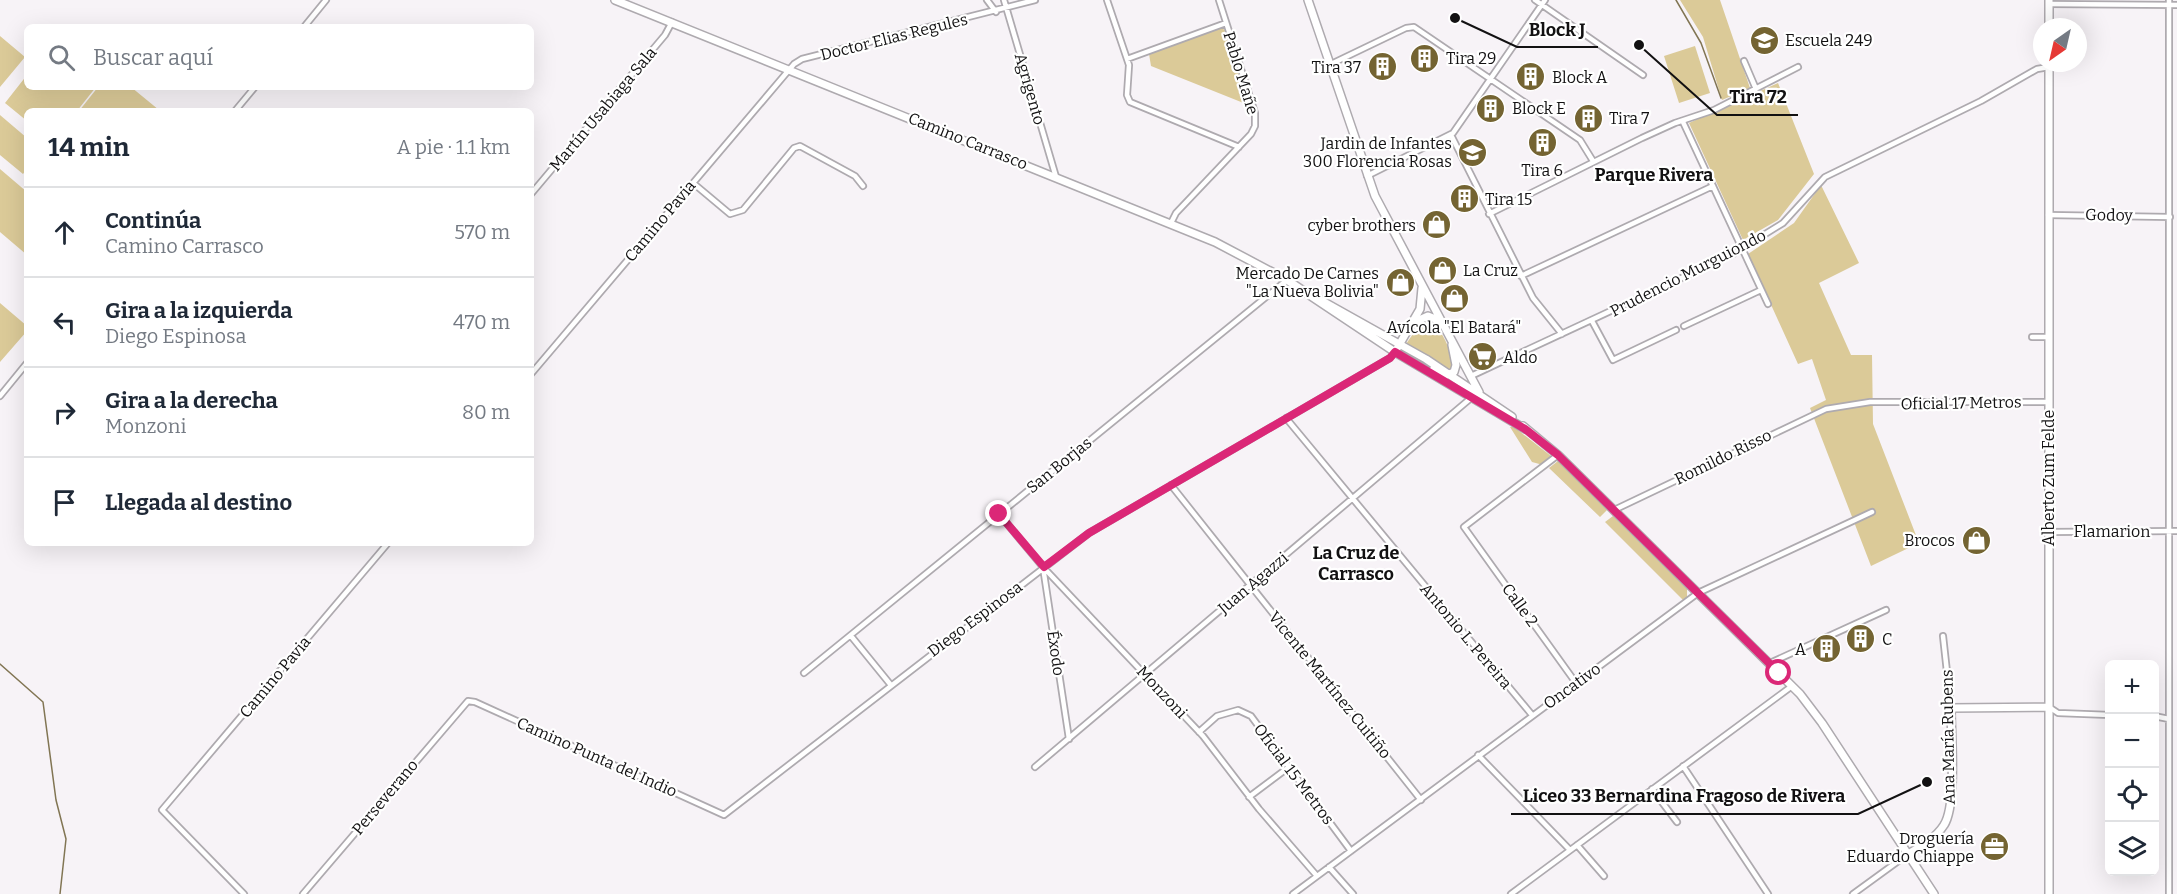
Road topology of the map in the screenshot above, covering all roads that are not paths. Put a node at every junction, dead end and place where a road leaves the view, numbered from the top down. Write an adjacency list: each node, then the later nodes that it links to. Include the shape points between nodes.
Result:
1 (326, 0): 19 (street)
2 (987, 0): 15 (street)
3 (1004, 0): 14 (street, Agrigento)
4 (1035, 0): 14 (street, Doctor Elias Regules)
5 (1107, 0): 20 (street)
6 (1219, 0): 18 (street, Pablo Mañe)
7 (1535, 0): 10 (street)
8 (622, 1): 17 (main road, Camino Carrasco)
9 (1311, 1): 22 (main road)
10 (1543, 2): 27 (street); 28 (street)
11 (2049, 2): 12 (street); 16 (main road)
12 (2169, 3): 13 (street); 44 (street)
13 (2177, 5)
14 (1006, 9): 15 (street, Doctor Elias Regules); 37 (street, Agrigento)
15 (996, 12): 24 (street, Doctor Elias Regules, via 802,59)
16 (2049, 18)
17 (672, 22): 24 (main road, Camino Carrasco); 41 (street, Martín Usabiaga Sala)
18 (1226, 23): 20 (street); 34 (street, Pablo Mañe, via 1255,112 1255,126)
19 (306, 24)
20 (1127, 59): 34 (street, via 1130,102)
21 (1744, 61): 29 (street)
22 (1329, 65): 28 (street, via 1410,27); 36 (main road)
23 (1798, 67): 29 (street)
24 (790, 68): 37 (main road, Camino Carrasco); 38 (street, Camino Pavia)
25 (2033, 71): 46 (street, Prudencio Murguiondo, via 1982,101 1825,177 1784,223)
26 (2049, 72): 43 (main road, Alberto Zum Felde)
27 (1643, 75)
28 (1490, 79): 33 (street); 35 (street, via 1582,142)
29 (1756, 89): 32 (street)
30 (252, 90): 31 (street)
31 (238, 108)
32 (1683, 122): 35 (street); 40 (street)
33 (1451, 135): 36 (street); 42 (street)
34 (1239, 147): 45 (street, Pablo Mañe)
35 (1593, 161): 42 (street)
36 (1367, 176): 49 (main road)
37 (1056, 177): 45 (main road, Camino Carrasco)
38 (693, 183): 39 (street, via 735,214 743,210 794,148 800,146 855,176); 66 (street, Camino Pavia)
39 (863, 186)
40 (1713, 186): 46 (street); 47 (street)
41 (534, 190)
42 (1489, 214): 47 (street)
43 (2048, 215): 44 (street, Godoy); 60 (main road, Alberto Zum Felde)
44 (2170, 217): 82 (street)
45 (1171, 223): 48 (main road, Camino Carrasco)
46 (1742, 248): 50 (street); 54 (street, Prudencio Murguiondo)
47 (1521, 276): 58 (street)
48 (1287, 280): 51 (main road, Camino Carrasco); 81 (street, San Borjas)
49 (1422, 286): 53 (main road); 55 (main road, via 1422,304)
50 (1761, 290): 52 (street); 56 (street)
51 (1315, 297): 62 (main road, Camino Carrasco); 63 (main road, Camino Carrasco)
52 (1768, 304)
53 (1441, 321): 55 (main road, via 1428,316); 61 (main road)
54 (1592, 321): 57 (street, via 1613,360); 58 (street, Prudencio Murguiondo)
55 (1413, 323): 62 (main road)
56 (1684, 326)
57 (1676, 330)
58 (1562, 334): 68 (street, Prudencio Murguiondo)
59 (2032, 337): 60 (street)
60 (2047, 337): 72 (main road, Alberto Zum Felde)
61 (1452, 342): 67 (main road, via 1456,365); 68 (main road)
62 (1400, 344): 63 (main road); 67 (main road, Camino Carrasco)
63 (1395, 352): 65 (main road, Camino Carrasco); 74 (street, Diego Espinosa)
64 (24, 367): 70 (street)
65 (1420, 367): 67 (main road, Camino Carrasco); 71 (main road, Camino Carrasco)
66 (534, 370)
67 (1451, 375): 69 (main road, Camino Carrasco)
68 (1471, 376): 69 (main road)
69 (1480, 394): 75 (main road, Camino Carrasco)
70 (0, 396)
71 (1471, 398): 75 (main road, Camino Carrasco); 78 (street, Juan Agazzi)
72 (2047, 402): 73 (street, Oficial 17 Metros, via 1851,404); 84 (main road, Alberto Zum Felde)
73 (1833, 408): 79 (street, Romildo Risso)
74 (1286, 418): 77 (street, Diego Espinosa); 78 (street, Antonio L. Pereira)
75 (1525, 429): 76 (main road, Camino Carrasco)
76 (1558, 455): 79 (main road, Camino Carrasco); 95 (street, Calle 2, via 1464,527)
77 (1171, 485): 86 (street, Diego Espinosa, via 1089,533); 87 (street, Vicente Martínez Cuitiño)
78 (1352, 500): 87 (street, Juan Agazzi); 101 (street, Antonio L. Pereira)
79 (1614, 510): 88 (main road, Camino Carrasco)
80 (1872, 512): 88 (street, Oncativo)
81 (999, 514): 86 (street, Monzoni); 90 (street, San Borjas)
82 (2170, 531): 83 (street, Flamarion); 84 (street, Flamarion); 104 (street)
83 (2177, 531)
84 (2048, 532): 99 (main road, Alberto Zum Felde)
85 (385, 546): 123 (street, Camino Pavia, via 162,810)
86 (1044, 567): 94 (street, Monzoni); 96 (street, Diego Espinosa); 106 (street, Éxodo)
87 (1250, 586): 94 (street, Juan Agazzi); 113 (street, Vicente Martínez Cuitiño)
88 (1698, 593): 92 (main road, Camino Carrasco); 95 (street, Oncativo)
89 (1886, 610): 92 (street)
90 (851, 636): 93 (street, San Borjas); 96 (street)
91 (1943, 636): 100 (street, Ana María Rubens)
92 (1770, 663): 97 (main road, Camino Carrasco)
93 (804, 673)
94 (1146, 675): 105 (street, Monzoni); 106 (street, Juan Agazzi)
95 (1576, 683): 101 (street, Oncativo)
96 (890, 684): 114 (street, Diego Espinosa)
97 (1792, 686): 108 (street); 119 (main road, Camino Carrasco, via 1822,723)
98 (468, 701): 114 (street, Camino Punta del Indio); 124 (street, Perseverano)
99 (2049, 707): 100 (main road); 102 (street, via 2058,712); 131 (main road, Alberto Zum Felde)
100 (1951, 708): 119 (main road, Ana María Rubens, via 1949,815 1940,830)
101 (1532, 715): 107 (street, Oncativo)
102 (2105, 715)
103 (2159, 717): 104 (street)
104 (2169, 719): 132 (street)
105 (1199, 732): 110 (street, Oficial 15 Metros, via 1217,716 1238,710 1251,716); 112 (street, Monzoni)
106 (1069, 739): 109 (street, Juan Agazzi)
107 (1478, 755): 113 (street, Oncativo); 117 (street)
108 (1683, 766): 111 (street); 128 (street)
109 (1035, 767)
110 (1289, 767): 112 (street); 118 (street, Oficial 15 Metros)
111 (1652, 789): 115 (street); 116 (street)
112 (1249, 797): 121 (street, Monzoni)
113 (1421, 800): 118 (street, Oncativo)
114 (724, 815)
115 (1677, 822)
116 (1577, 845): 117 (street); 122 (street)
117 (1570, 850): 127 (street)
118 (1351, 851): 120 (street, Oncativo)
119 (1908, 854): 129 (street); 130 (main road, Camino Carrasco)
120 (1329, 867): 121 (street, Oncativo); 126 (street)
121 (1317, 876): 125 (street, Oncativo)
122 (1604, 876)
123 (244, 894)
124 (303, 894)
125 (1293, 894)
126 (1353, 894)
127 (1511, 894)
128 (1768, 894)
129 (1853, 894)
130 (1934, 894)
131 (2049, 894)
132 (2169, 894)

